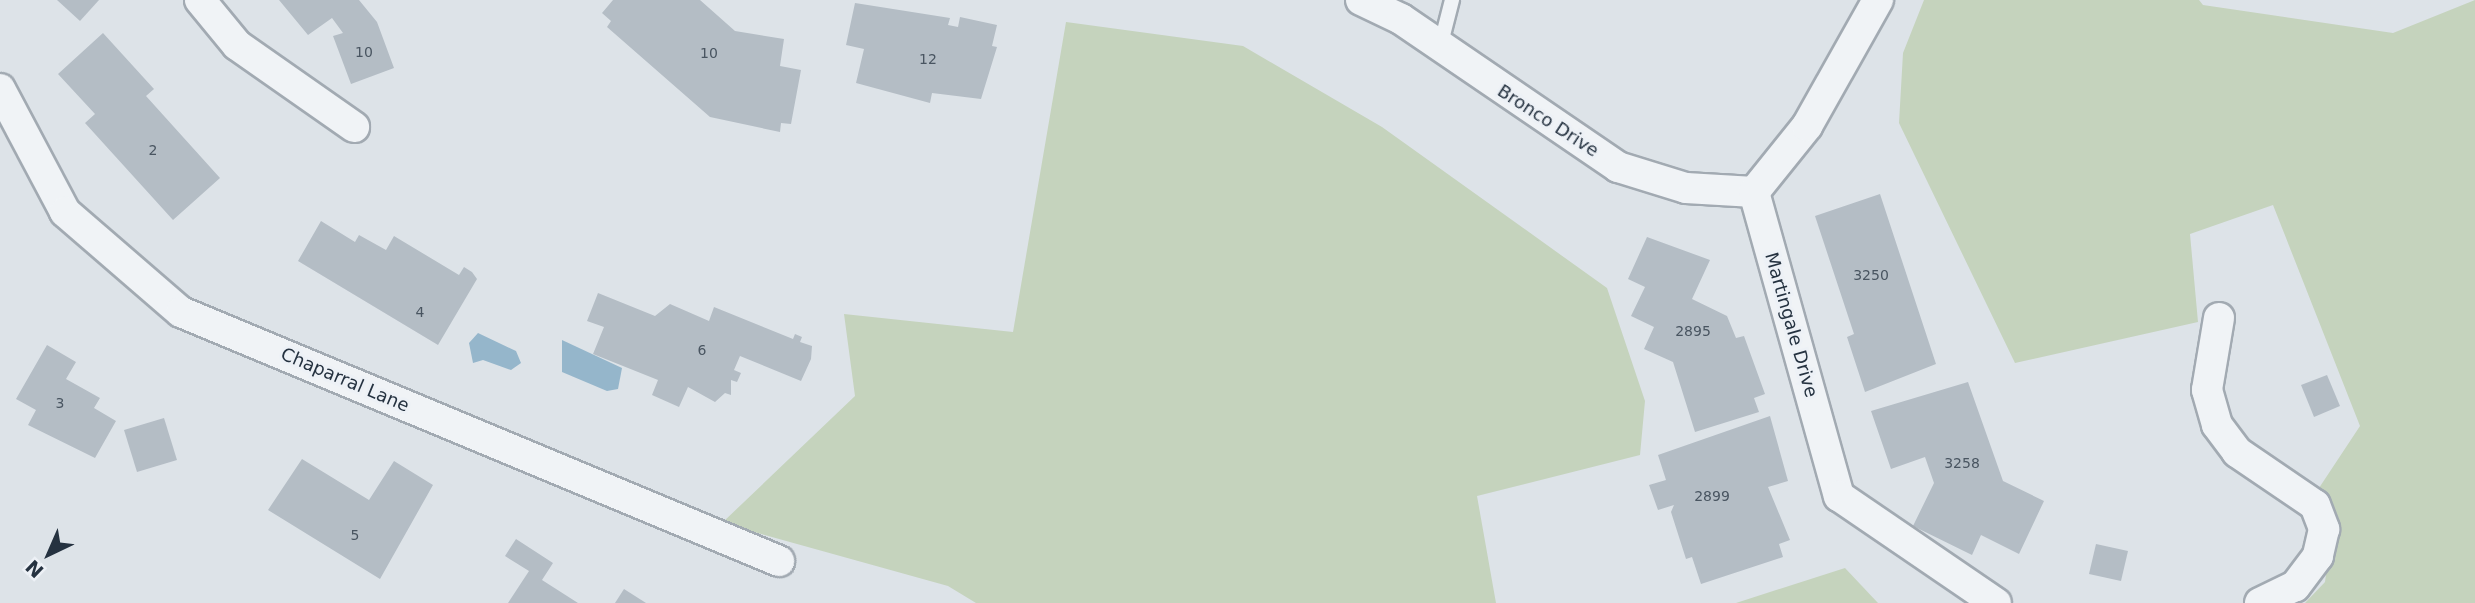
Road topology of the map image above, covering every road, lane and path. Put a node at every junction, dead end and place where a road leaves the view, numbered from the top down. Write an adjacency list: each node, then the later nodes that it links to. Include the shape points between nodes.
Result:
1 (200, 0): 7 (street, via 237,46)
2 (1361, 0): 5 (street, Bronco Drive)
3 (1452, 0): 5 (lane)
4 (1878, 0): 8 (street, via 1807,126)
5 (1440, 47): 8 (street, Bronco Drive, via 1618,167 1686,188)
6 (0, 89): 10 (street, Chaparral Lane, via 65,212 181,312)
7 (354, 127)
8 (1754, 192): 11 (street, Martingale Drive, via 1839,496)
9 (2219, 318): 12 (street, via 2207,390 2217,425 2237,452 2315,505 2324,528 2318,556 2295,586)
10 (779, 561)
11 (1996, 603)
12 (2260, 603)

